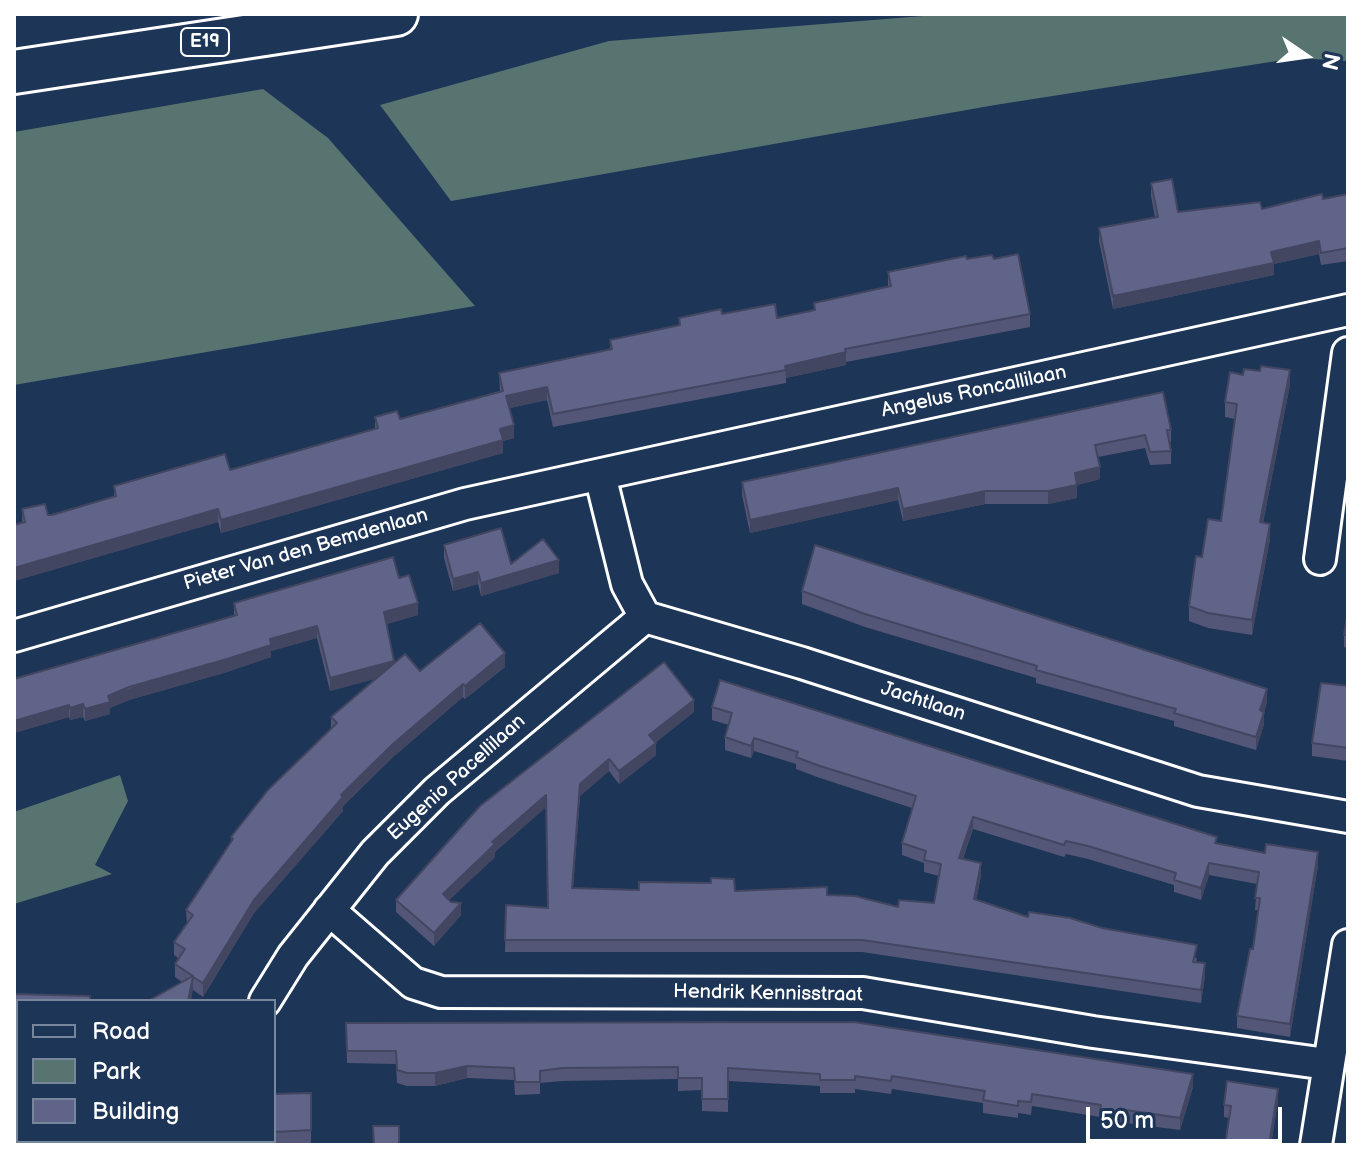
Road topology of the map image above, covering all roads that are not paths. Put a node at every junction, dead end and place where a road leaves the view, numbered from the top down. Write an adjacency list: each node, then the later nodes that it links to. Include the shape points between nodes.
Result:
1 (396, 14): 2 (highway, E19)
2 (14, 72)
3 (1348, 310): 5 (street, Angelus Roncallilaan)
4 (1348, 353): 6 (street)
5 (600, 475): 7 (street, via 627,584); 8 (street, Pieter Van den Bemdenlaan, via 465,504)
6 (1320, 559)
7 (645, 617): 9 (street, Jachtlaan, via 1198,791); 10 (street, Eugenio Pacellilaan, via 437,791 375,853)
8 (14, 636)
9 (1348, 817)
10 (329, 910): 12 (street, Eugenio Pacellilaan); 13 (street, Hendrik Kennisstraat, via 413,983 441,992 863,993)
11 (1348, 945): 13 (street)
12 (266, 999)
13 (1327, 1064): 14 (street)
14 (1316, 1145)

